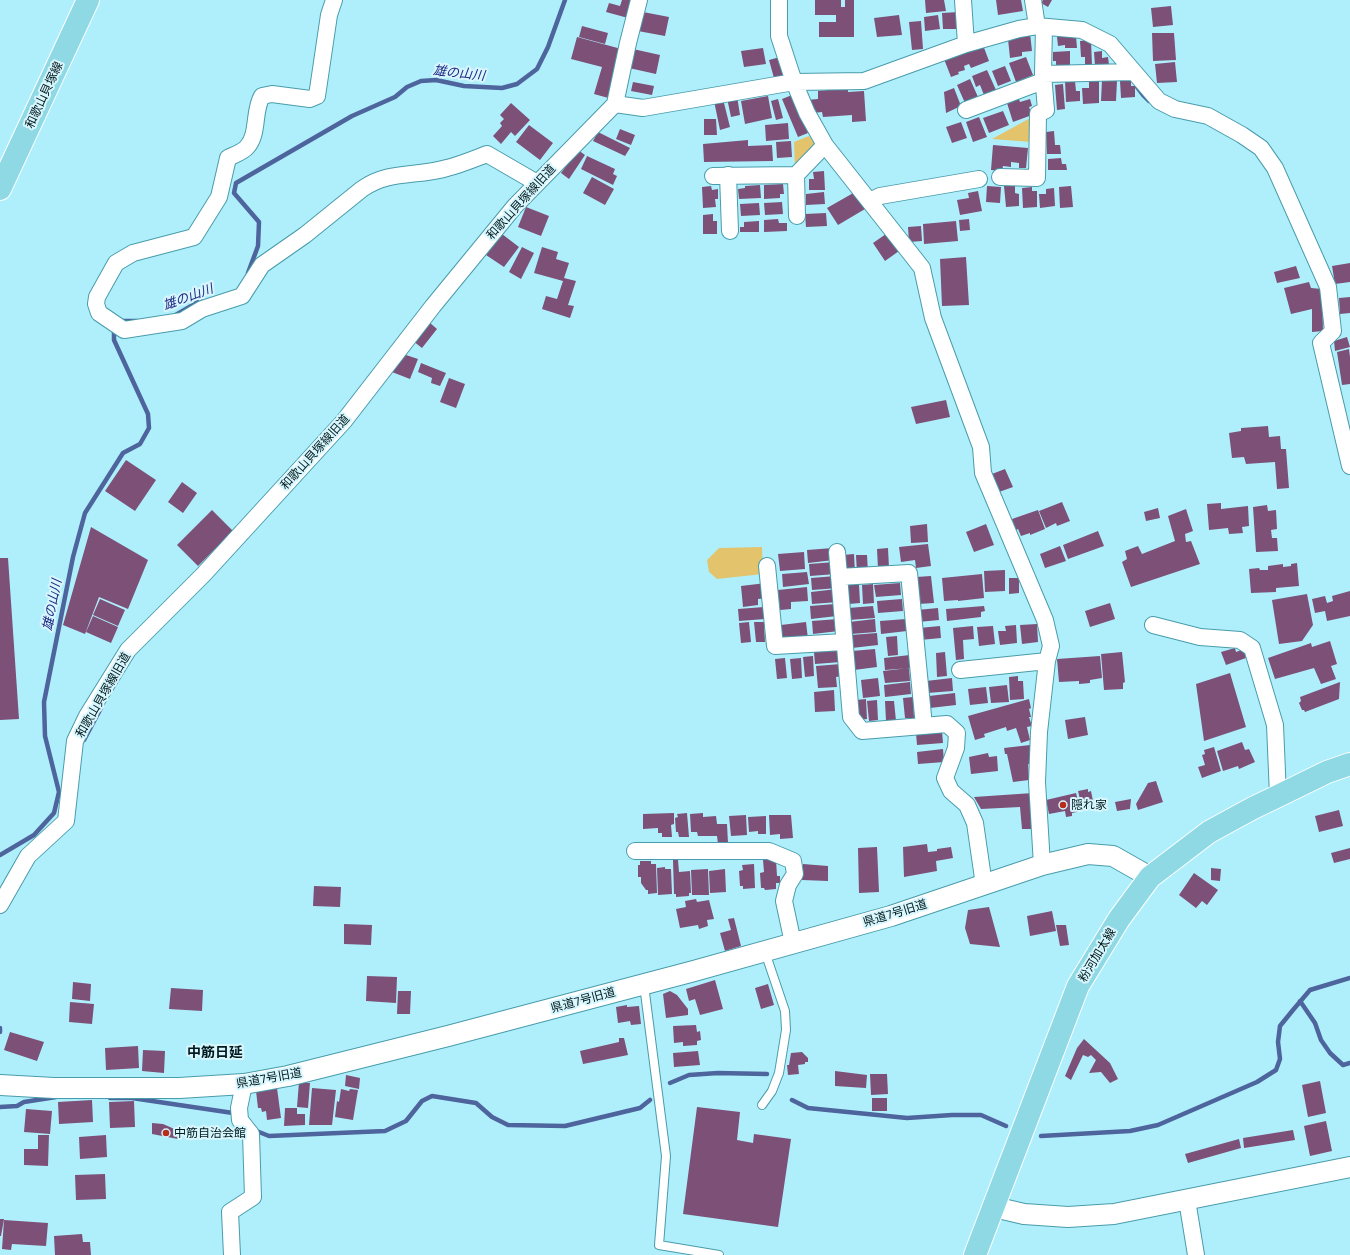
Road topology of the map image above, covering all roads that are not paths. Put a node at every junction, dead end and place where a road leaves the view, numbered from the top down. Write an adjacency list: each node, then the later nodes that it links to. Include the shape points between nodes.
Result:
1 (88, 0): 19 (main road, 和歌山貝塚線)
2 (334, 0): 18 (street, via 329,15 316,96 310,99 272,94 262,96 258,102 252,139 247,148 228,158 219,197 194,237 133,253 116,263 97,297 99,313 124,330 182,322 202,309 242,296 262,265 305,235 371,182 388,176 446,168 487,154)
3 (639, 0): 12 (street)
4 (779, 0): 11 (street, via 779,36)
5 (963, 0): 8 (street)
6 (1033, 0): 7 (street)
7 (1040, 26): 8 (street, via 1019,29); 9 (street, via 1082,30 1110,44); 10 (street)
8 (966, 44): 11 (street, via 864,81)
9 (1127, 72): 10 (street); 23 (street, via 1159,101 1175,109 1208,116 1242,135 1262,148 1275,168 1328,287 1333,331 1321,343)
10 (1043, 78): 13 (street); 16 (street, via 1046,110 1038,114 1037,178)
11 (794, 82): 12 (street, via 643,108); 14 (street, via 807,113)
12 (615, 104): 18 (street, 和歌山貝塚線旧道)
13 (966, 110)
14 (825, 145): 15 (street); 20 (street)
15 (796, 175): 21 (street); 22 (street, via 720,175)
16 (1000, 177)
17 (979, 179): 20 (street, via 880,196)
18 (537, 183): 38 (street, 和歌山貝塚線旧道, via 433,306 344,421 204,575 128,650 87,716 76,741 66,821 28,856)
19 (0, 190)
20 (870, 201): 29 (street, via 922,268 933,318 981,447 983,473 1045,620 1051,646)
21 (797, 216)
22 (730, 231)
23 (1350, 466)
24 (837, 552): 26 (street)
25 (767, 566): 28 (street, via 775,646)
26 (839, 578): 28 (street); 31 (street, via 910,573)
27 (1153, 625): 33 (street, via 1200,637 1240,640 1252,648 1275,724)
28 (844, 642): 31 (street, via 850,717 862,731)
29 (1047, 661): 30 (street); 35 (street, via 1039,732 1037,782)
30 (960, 670)
31 (924, 726): 37 (street, via 946,724 957,733 956,748 945,778 951,791 967,805 975,823)
32 (1350, 764): 33 (main road, 粉河加太線, via 1327,772)
33 (1278, 796): 36 (main road, 粉河加太線, via 1209,832)
34 (635, 851): 39 (street, via 769,851 793,861 794,874 784,902)
35 (1042, 865): 36 (street, 県道7号旧道, via 1088,854 1113,856); 37 (street, 県道7号旧道)
36 (1150, 877): 47 (main road, 粉河加太線, via 1119,919 1078,986)
37 (984, 885): 39 (street, 県道7号旧道, via 891,916)
38 (0, 905)
39 (793, 943): 40 (street, 県道7号旧道)
40 (764, 951): 41 (street, 県道7号旧道); 44 (lane, via 785,1010 786,1030 779,1073 772,1091)
41 (644, 984): 42 (street, 県道7号旧道, via 448,1036 288,1076); 49 (lane, via 666,1156 659,1245)
42 (244, 1084): 43 (street, 県道7号旧道, via 178,1088); 48 (street, via 239,1108 240,1120 251,1134 253,1197 230,1212)
43 (0, 1086)
44 (762, 1105)
45 (1350, 1167): 46 (street)
46 (1187, 1200): 47 (street, via 1114,1214 1068,1216 1024,1214); 51 (street)
47 (994, 1207): 50 (main road, 粉河加太線)
48 (232, 1255)
49 (719, 1255)
50 (975, 1255)
51 (1196, 1255)

